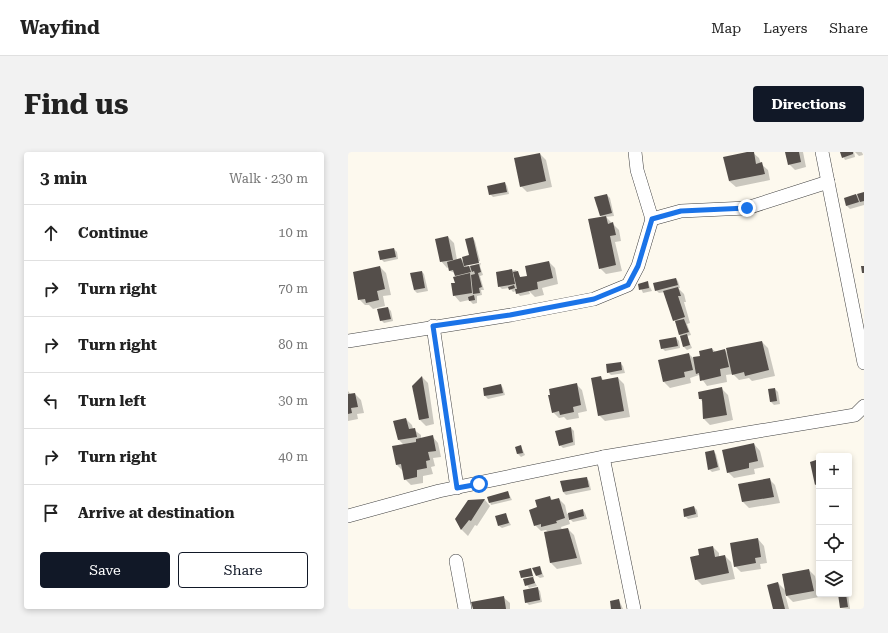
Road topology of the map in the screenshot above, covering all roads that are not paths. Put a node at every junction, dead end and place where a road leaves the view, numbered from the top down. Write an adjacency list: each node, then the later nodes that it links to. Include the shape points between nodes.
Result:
1 (635, 152): 4 (street, via 637,170)
2 (822, 152): 3 (street)
3 (828, 182): 4 (street, via 747,208 681,211); 7 (street)
4 (652, 219): 5 (street, via 638,266 628,285 594,299)
5 (433, 326): 6 (street); 10 (street)
6 (348, 341)
7 (864, 363)
8 (864, 406): 9 (street, via 855,415)
9 (603, 457): 10 (street); 14 (street)
10 (457, 488): 11 (street)
11 (348, 516)
12 (456, 561): 13 (street)
13 (464, 609)
14 (634, 609)

